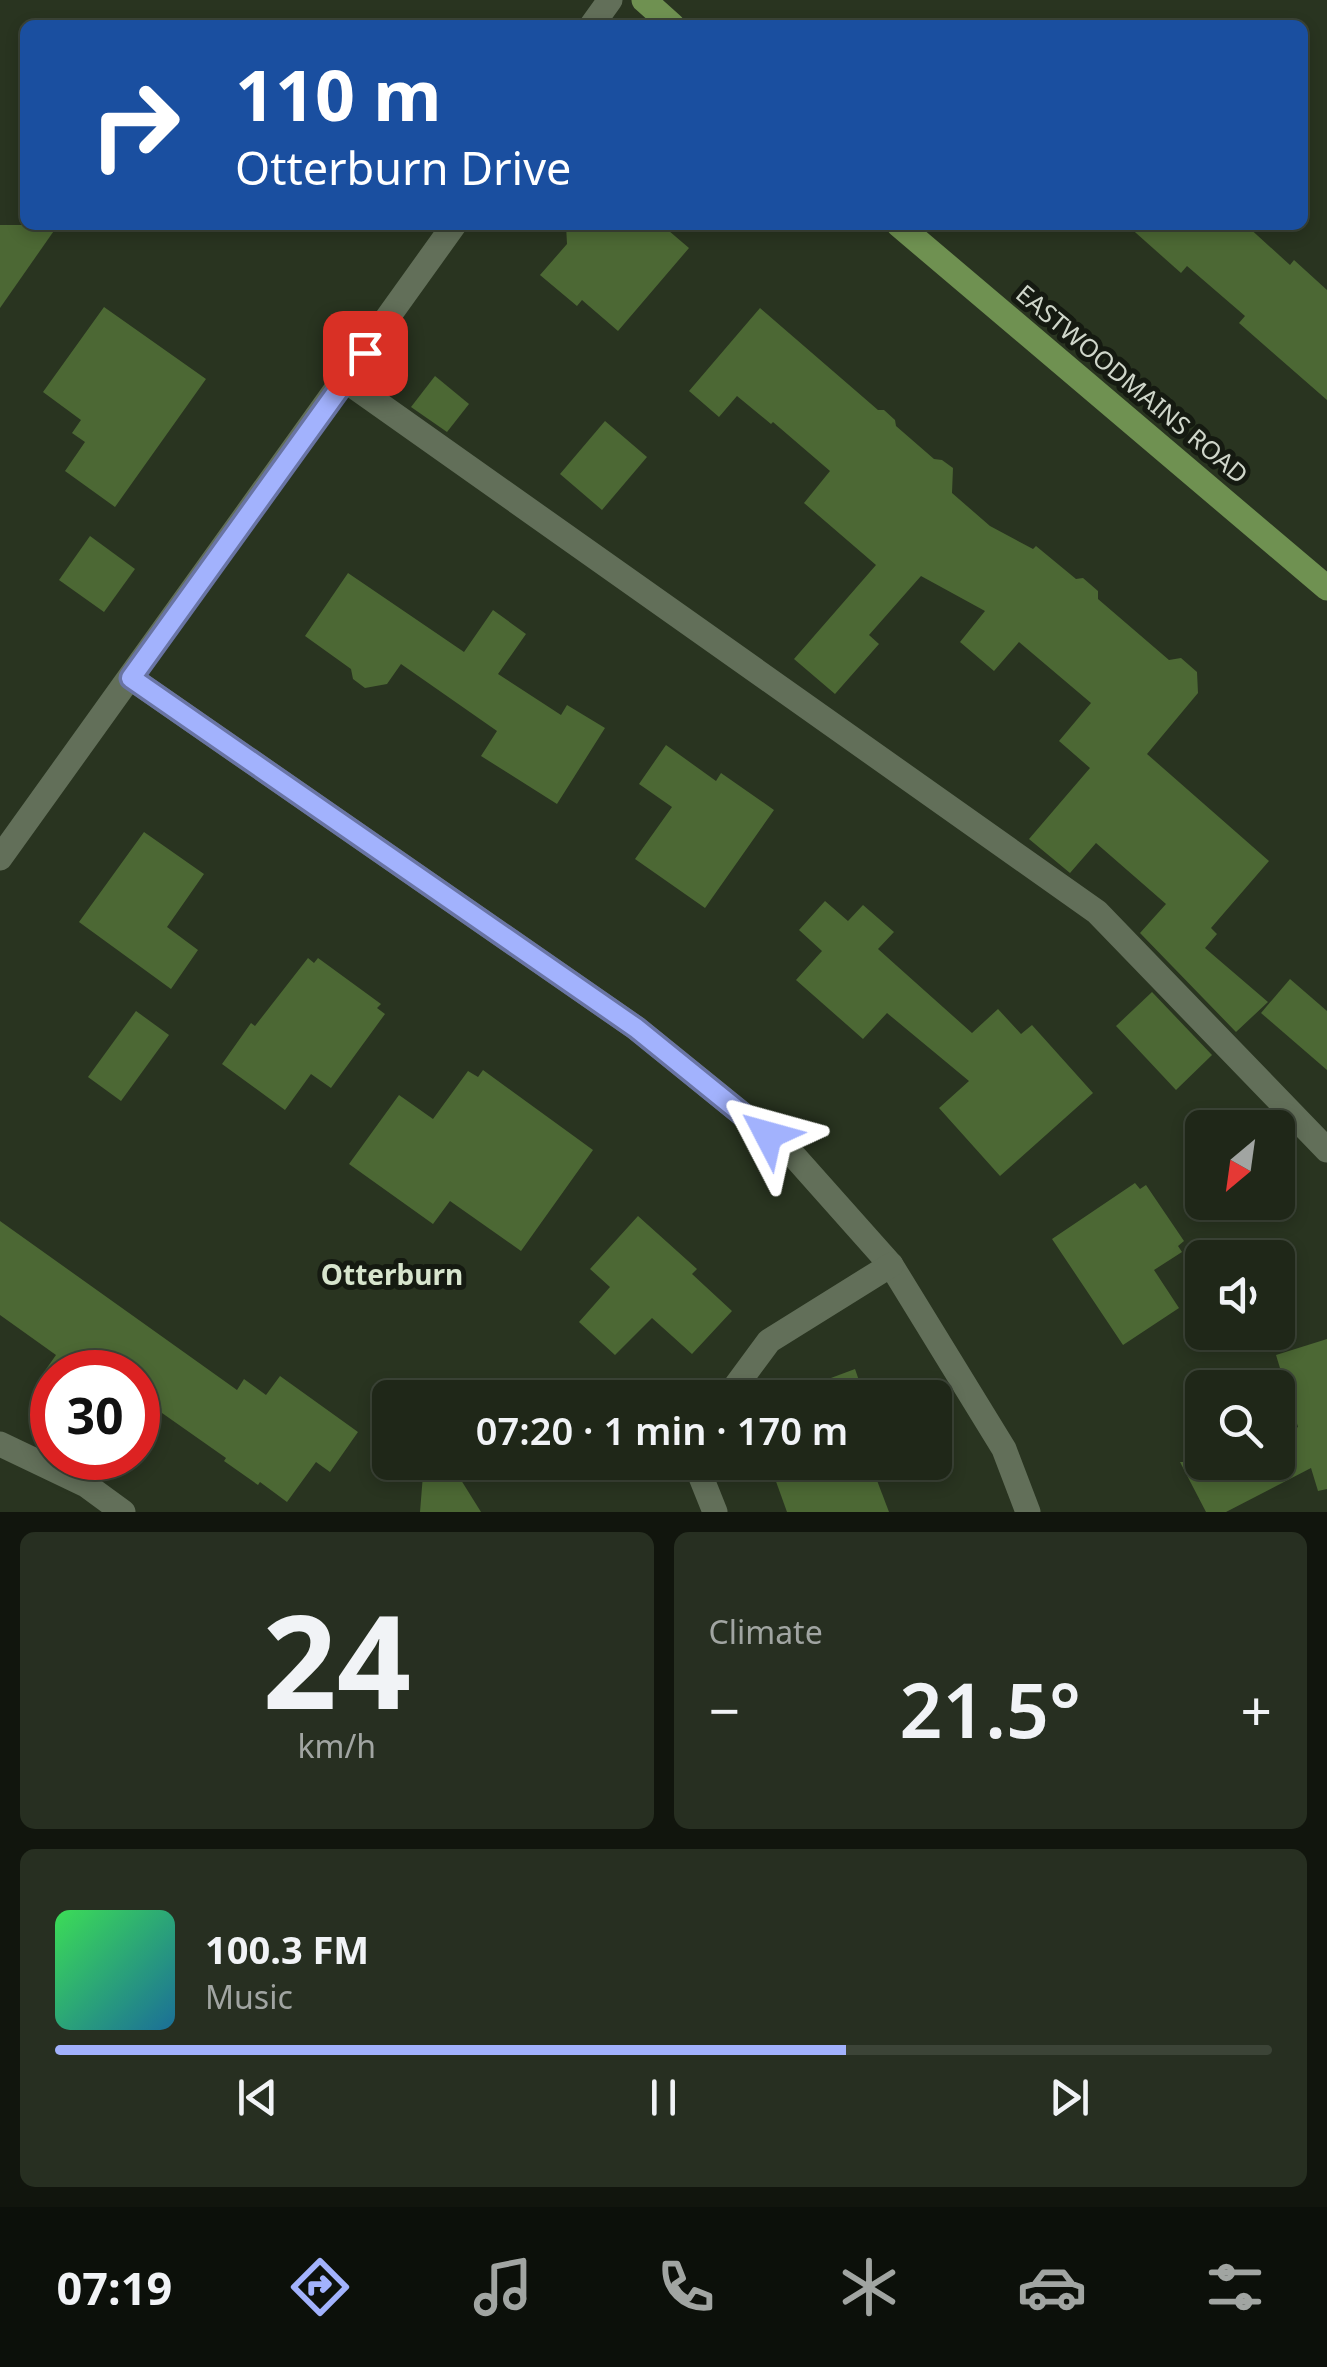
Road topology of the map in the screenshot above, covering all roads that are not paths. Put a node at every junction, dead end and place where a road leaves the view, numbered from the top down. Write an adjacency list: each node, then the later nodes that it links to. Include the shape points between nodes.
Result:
1 (644, 0): 2 (main road)
2 (666, 20)
3 (451, 230): 5 (street)
4 (905, 230): 6 (main road, EASTWOODMAINS ROAD)
5 (346, 380): 7 (street); 9 (street, via 1096,912)
6 (1327, 588)
7 (131, 678): 8 (street); 10 (street, via 636,1028 794,1156)
8 (0, 858)
9 (1327, 1150)
10 (891, 1265): 11 (street, via 770,1341); 16 (street, via 1004,1449)
11 (741, 1380)
12 (0, 1444): 14 (street, via 86,1485)
13 (702, 1480): 15 (street)
14 (123, 1512)
15 (715, 1512)
16 (1028, 1512)

